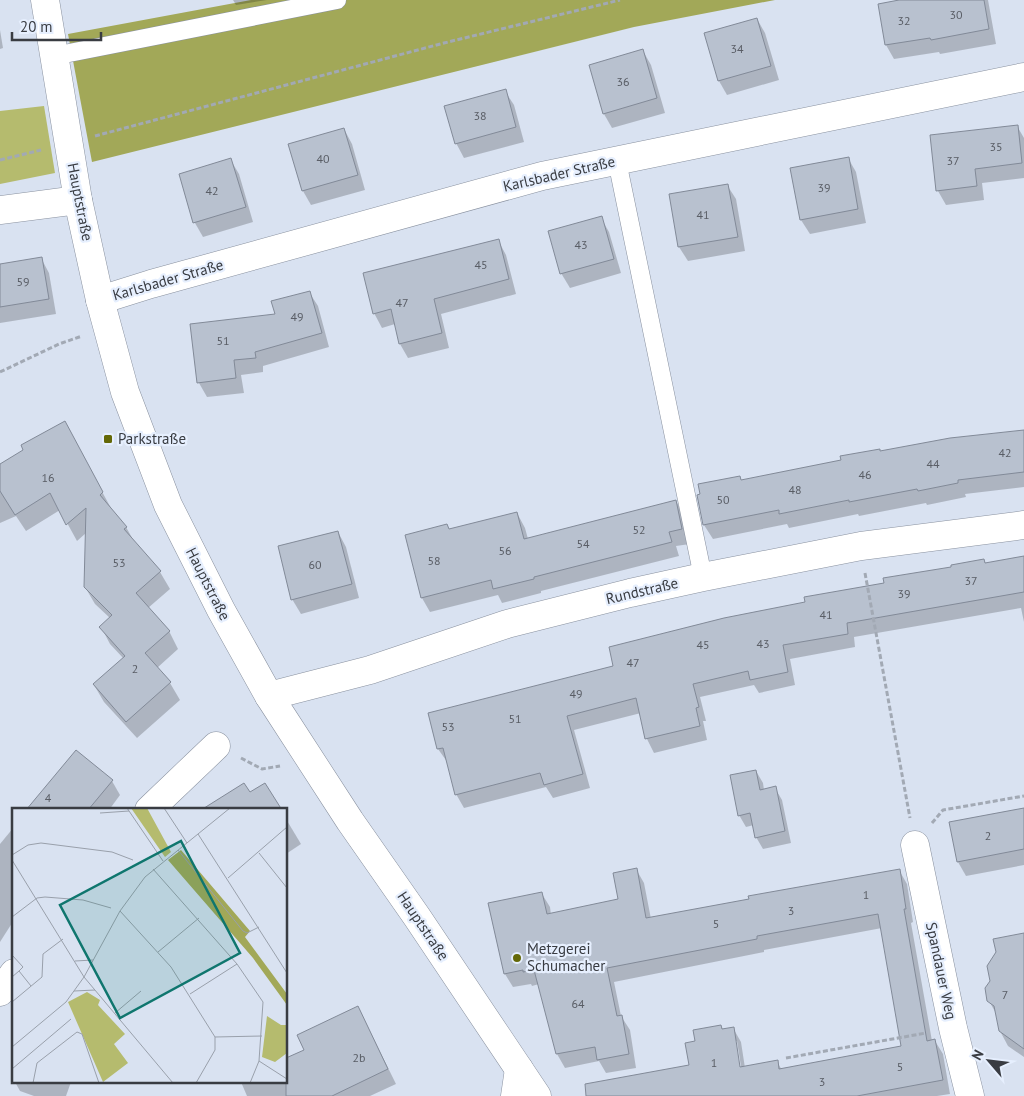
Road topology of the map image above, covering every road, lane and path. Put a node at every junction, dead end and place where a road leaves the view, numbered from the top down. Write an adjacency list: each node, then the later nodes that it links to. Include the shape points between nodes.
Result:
1 (45, 0): 4 (street, Hauptstraße)
2 (337, 0): 4 (lane)
3 (620, 0): 6 (path, via 444,43)
4 (54, 56): 6 (street, Hauptstraße)
5 (1024, 77): 8 (street, Karlsbader Straße)
6 (69, 143): 7 (path); 9 (street, Hauptstraße)
7 (0, 160)
8 (617, 161): 11 (street, Karlsbader Straße, via 542,176); 16 (lane)
9 (78, 200): 10 (street); 11 (street, Hauptstraße)
10 (0, 210)
11 (100, 300): 12 (street, Hauptstraße)
12 (108, 327): 13 (path, via 59,344); 17 (street, Hauptstraße, via 125,392 168,505)
13 (0, 372)
14 (1024, 525): 15 (street, Rundstraße)
15 (861, 546): 16 (street, Rundstraße); 22 (path)
16 (703, 577): 17 (street, Rundstraße, via 507,624 370,670)
17 (269, 696): 19 (street, Hauptstraße)
18 (216, 746): 19 (path, via 262,769 283,766); 21 (street)
19 (306, 753): 27 (street, Hauptstraße)
20 (1024, 796): 22 (path, via 943,810)
21 (151, 808)
22 (915, 845): 25 (street, Spandauer Weg)
23 (12, 976): 24 (street)
24 (0, 992)
25 (953, 1028): 26 (path); 30 (street, Spandauer Weg)
26 (786, 1058)
27 (519, 1069): 28 (street); 29 (street, Hauptstraße)
28 (515, 1096)
29 (537, 1096)
30 (970, 1096)

